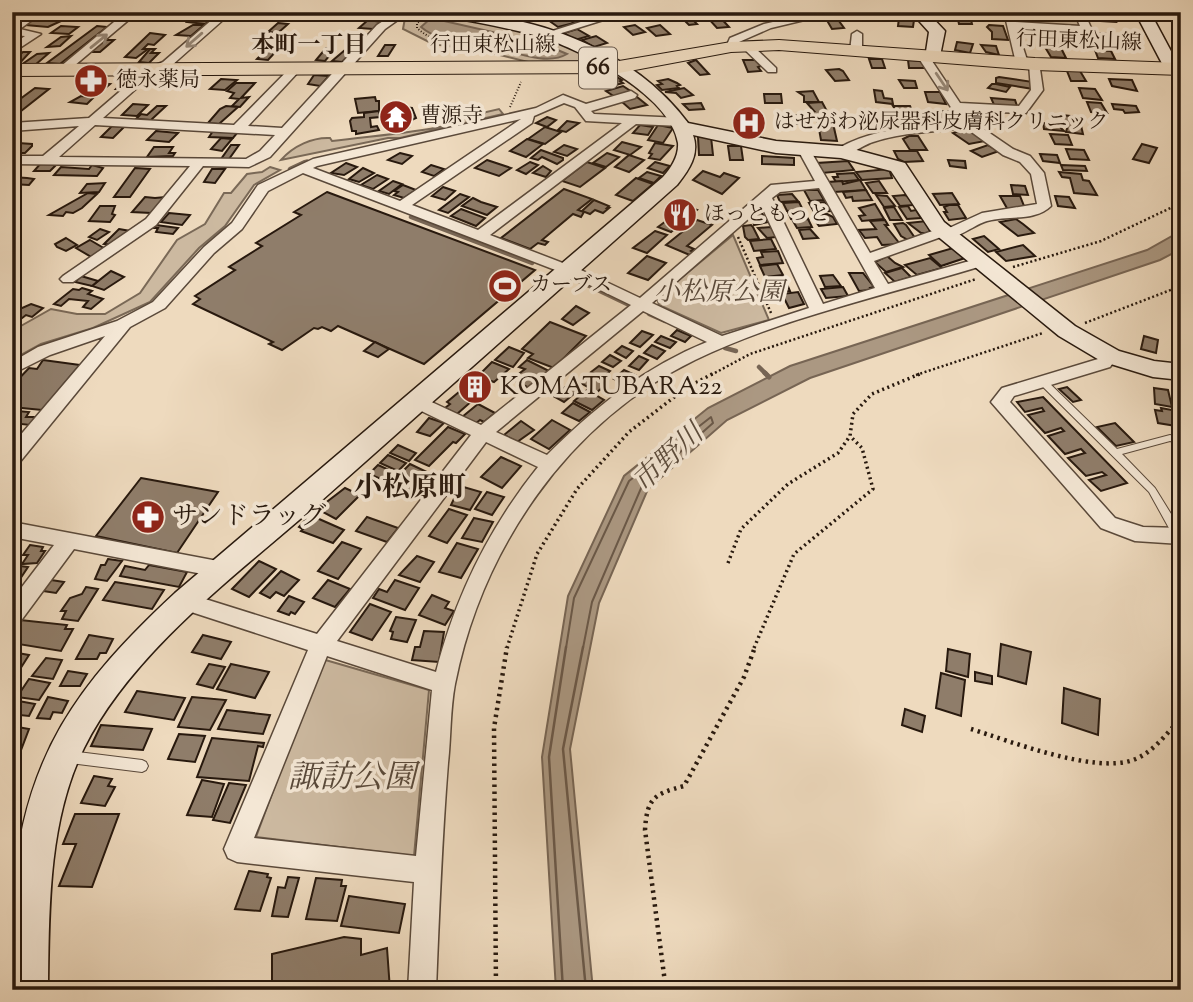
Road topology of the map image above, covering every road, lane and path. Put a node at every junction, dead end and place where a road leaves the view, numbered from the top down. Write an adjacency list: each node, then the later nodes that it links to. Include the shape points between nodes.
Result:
1 (38, 12): 17 (street)
2 (133, 12): 31 (street, one-way to 2)
3 (227, 12): 28 (street, one-way to 28)
4 (404, 12): 29 (street, via 381,27)
5 (416, 12): 15 (path)
6 (624, 12): 18 (street)
7 (833, 12): 21 (street, via 765,23 734,40)
8 (918, 12): 24 (street, via 937,31)
9 (1008, 12): 16 (street)
10 (1078, 12): 16 (street, via 1087,30)
11 (1142, 12): 32 (street)
12 (1173, 12): 13 (street)
13 (1181, 13)
14 (444, 15): 15 (path); 18 (street)
15 (426, 16): 20 (path, via 417,23 419,31)
16 (1012, 25): 25 (street)
17 (12, 31): 22 (street, via 36,34)
18 (548, 34): 27 (street)
19 (457, 37): 20 (path)
20 (450, 43): 23 (path)
21 (739, 47): 24 (main road, 行田東松山線 / 66, via 857,42); 27 (main road, 行田東松山線 / 66); 33 (street)
22 (12, 50)
23 (511, 55)
24 (929, 57): 25 (main road, 行田東松山線 / 66); 36 (street, one-way to 36)
25 (1028, 64): 32 (main road, 行田東松山線 / 66); 36 (street, via 1037,90 1022,110)
26 (296, 67): 28 (main road, 行田東松山線 / 66); 29 (main road, 行田東松山線 / 66); 45 (street)
27 (619, 67): 29 (main road, 行田東松山線 / 66); 42 (street, via 671,109)
28 (161, 68): 31 (main road, 行田東松山線 / 66); 40 (street, via 150,71)
29 (343, 68): 46 (street)
30 (12, 69): 31 (main road, 行田東松山線 / 66)
31 (64, 69)
32 (1176, 69)
33 (772, 70)
34 (523, 79): 38 (path)
35 (631, 96): 37 (street)
36 (959, 107): 43 (street)
37 (583, 109): 39 (street, via 563,99); 41 (street, via 590,118)
38 (508, 111)
39 (528, 114): 52 (street); 56 (street, via 528,120)
40 (92, 121): 44 (street); 45 (street); 50 (street)
41 (631, 121): 42 (street); 59 (street)
42 (682, 124): 47 (street); 61 (street, via 687,147 675,175)
43 (968, 124): 48 (street, via 887,136); 58 (street, via 1031,166 1037,173 1044,206 1026,214 971,221)
44 (12, 127)
45 (238, 129): 46 (street)
46 (284, 132): 51 (street, via 265,154 248,163)
47 (804, 150): 48 (street); 53 (street)
48 (842, 152): 58 (street, via 898,167)
49 (12, 160): 50 (street)
50 (47, 160): 51 (street)
51 (200, 162): 63 (street, via 151,222)
52 (302, 168): 56 (street); 69 (street, via 263,188 237,226 159,305)
53 (822, 184): 54 (street, via 776,188); 60 (street)
54 (765, 198): 57 (street); 67 (street)
55 (1181, 203): 62 (path, via 1101,241)
56 (400, 207): 59 (street)
57 (730, 228): 66 (street); 68 (path, via 737,232)
58 (945, 233): 60 (street); 62 (street)
59 (479, 236): 61 (street)
60 (866, 260): 65 (street)
61 (567, 271): 66 (street); 76 (street)
62 (992, 271): 65 (street); 70 (street); 100 (path, via 750,354 686,388 629,432 577,489 537,554 509,635 494,728)
63 (68, 279)
64 (1181, 286): 70 (path)
65 (884, 291): 67 (street)
66 (642, 304): 71 (street); 77 (street)
67 (818, 310): 68 (street)
68 (776, 323): 71 (street)
69 (123, 324): 73 (street, via 44,351); 81 (street)
70 (1065, 329): 72 (street); 78 (path, via 905,379 872,394 853,414)
71 (721, 342): 82 (street, via 637,386 576,434)
72 (1110, 356): 74 (street); 75 (street, via 1104,363)
73 (12, 369)
74 (1181, 372)
75 (1042, 381): 80 (lane); 84 (street, via 1008,391 1001,398 1002,406 1108,523 1140,537)
76 (416, 402): 77 (street); 87 (street)
77 (482, 434): 82 (street); 90 (street)
78 (850, 436): 86 (path, via 838,453 789,484 741,529); 101 (path, via 862,448 873,489 794,554 744,677 684,786 658,793 646,807)
79 (1181, 441): 80 (lane, via 1170,439)
80 (1115, 453): 84 (lane, via 1157,496)
81 (12, 458)
82 (549, 464): 91 (street, via 493,548 465,609)
83 (12, 529): 85 (street)
84 (1180, 536)
85 (69, 540): 87 (street); 89 (street)
86 (728, 563)
87 (223, 570): 88 (street)
88 (186, 602): 90 (street); 94 (street, via 105,685)
89 (12, 616)
90 (321, 645): 91 (street); 96 (street, via 237,849)
91 (444, 684): 96 (street)
92 (1181, 718): 93 (path, via 1133,761 1114,764 1033,748)
93 (971, 729)
94 (63, 756): 95 (lane); 97 (street, via 44,808)
95 (142, 766)
96 (427, 870): 99 (street)
97 (21, 915): 98 (street)
98 (27, 990)
99 (422, 990)
100 (496, 990)
101 (666, 990)

